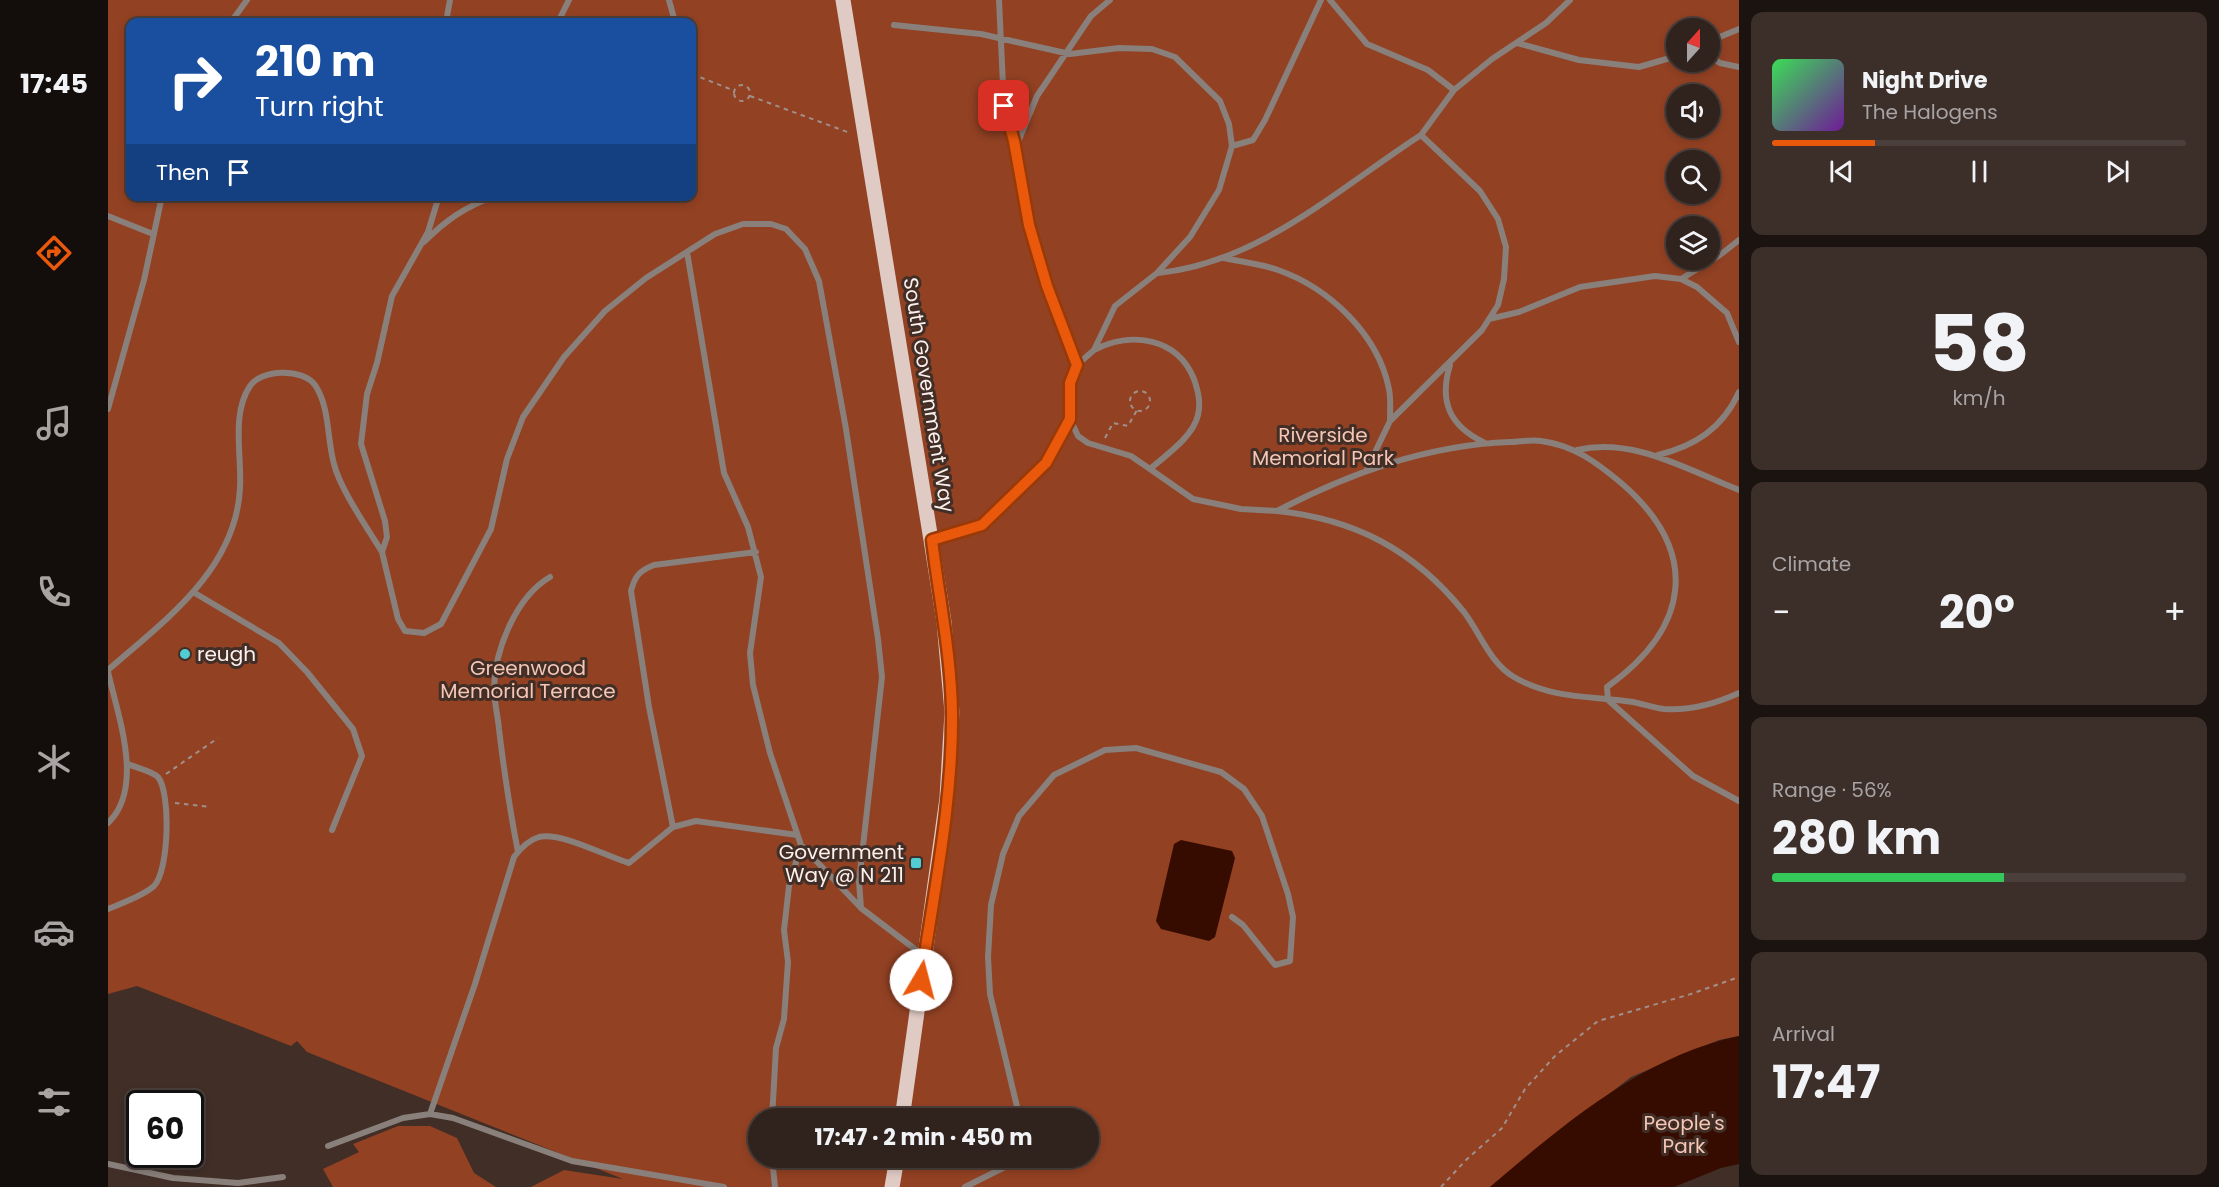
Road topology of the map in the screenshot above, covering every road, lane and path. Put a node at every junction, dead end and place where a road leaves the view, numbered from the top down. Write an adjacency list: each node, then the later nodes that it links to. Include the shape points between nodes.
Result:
1 (248, 0): 13 (lane)
2 (450, 0): 14 (lane)
3 (569, 0): 15 (lane)
4 (669, 0): 16 (lane)
5 (843, 0): 63 (main road, South Government Way)
6 (999, 0): 12 (lane)
7 (1006, 0): 12 (lane)
8 (1110, 0): 22 (lane, via 1092,16)
9 (1321, 0): 32 (lane, via 1253,140)
10 (1330, 0): 28 (lane, via 1367,44 1428,70)
11 (1570, 0): 21 (lane)
12 (999, 9): 19 (lane)
13 (234, 18)
14 (447, 18)
15 (560, 18)
16 (674, 18)
17 (894, 25): 19 (lane)
18 (1739, 29): 20 (lane)
19 (1001, 38): 22 (lane); 33 (lane, via 1004,106)
20 (1720, 38)
21 (1517, 43): 23 (lane, via 1579,60 1639,68); 28 (lane)
22 (1066, 53): 32 (lane, via 1152,49 1175,57 1220,101); 33 (lane, via 1037,96)
23 (1666, 59)
24 (1720, 63): 25 (lane)
25 (1739, 67)
26 (696, 75): 27 (path)
27 (735, 90): 29 (path, via 733,96 745,101); 29 (path, via 738,84 752,89)
28 (1454, 90): 31 (lane)
29 (750, 96): 30 (path)
30 (848, 132)
31 (1421, 135): 42 (lane, via 1333,198); 45 (lane, via 1480,191 1498,219 1506,247 1504,279 1498,305)
32 (1233, 146): 43 (lane, via 1219,190 1190,237)
33 (1015, 149): 49 (lane, via 1029,225)
34 (161, 201): 38 (lane)
35 (437, 201): 40 (lane)
36 (480, 201): 40 (lane, via 443,223)
37 (108, 216): 38 (lane)
38 (153, 234): 51 (lane)
39 (1739, 240): 44 (lane)
40 (420, 247): 64 (lane, via 392,296 363,417 361,444 386,521 387,537)
41 (687, 252): 64 (lane, via 605,311 537,393 507,459 491,529 441,624 424,633 405,631 396,611); 65 (lane, via 724,473); 83 (lane, via 715,234 743,224 771,224 786,229 805,249 819,281 846,429 882,677 859,882)
42 (1224, 258): 43 (lane); 54 (lane, via 1278,270 1321,290 1339,307 1360,329 1377,359 1389,389)
43 (1157, 273): 47 (lane, via 1115,306)
44 (1682, 279): 45 (lane, via 1655,276 1580,287 1519,312); 46 (lane, via 1727,313)
45 (1489, 319): 48 (lane)
46 (1739, 342)
47 (1094, 350): 49 (lane); 59 (lane, via 1125,339 1144,339 1171,350 1191,372 1200,394 1198,416 1190,430)
48 (1452, 361): 54 (lane); 55 (lane, via 1444,395 1449,410 1459,425)
49 (1077, 365): 53 (lane, via 1070,383)
50 (1739, 392): 58 (lane, via 1731,411 1717,426 1680,450)
51 (108, 409)
52 (1137, 410): 52 (path, via 1130,404 1130,398 1136,391 1143,391 1148,395 1149,405); 56 (path, via 1128,426 1113,423 1104,440)
53 (1070, 419): 56 (lane, via 1078,436); 63 (lane, via 1046,463 982,525)
54 (1390, 421): 60 (lane)
55 (1485, 442): 57 (lane, via 1540,440); 60 (lane)
56 (1088, 443): 59 (lane, via 1131,456)
57 (1576, 450): 58 (lane, via 1599,445); 70 (lane, via 1596,462 1649,510 1666,534 1673,554 1672,604 1661,635 1634,668 1607,687)
58 (1657, 456): 61 (lane)
59 (1150, 469): 62 (lane, via 1193,500)
60 (1366, 471): 62 (lane)
61 (1739, 490)
62 (1277, 511): 70 (lane, via 1338,521 1379,539 1428,574 1464,612 1500,666 1512,676 1570,697)
63 (932, 540): 86 (main road, South Government Way, via 952,712 947,798)
64 (382, 552): 67 (lane, via 334,467 321,397 314,383 287,373 267,375 251,383 239,411 240,491 235,518 225,545)
65 (756, 552): 78 (lane, via 654,565 640,570 634,580 631,591 649,706); 80 (lane, via 761,577 750,653 753,685)
66 (550, 577): 82 (lane, via 539,583 514,617 504,641 494,688)
67 (193, 592): 68 (lane, via 180,609); 79 (lane, via 279,643 353,729 362,756)
68 (108, 671): 72 (lane)
69 (1739, 693): 70 (lane, via 1708,706 1664,709)
70 (1608, 700): 75 (lane, via 1693,776)
71 (218, 738): 73 (path)
72 (128, 764): 73 (lane); 77 (lane, via 119,812)
73 (159, 779): 74 (lane)
74 (164, 801): 76 (path); 84 (lane, via 165,862 154,885)
75 (1739, 801)
76 (210, 807)
77 (108, 823)
78 (673, 827): 80 (lane, via 696,821); 82 (lane, via 629,863 558,837 539,837)
79 (333, 830)
80 (797, 835): 81 (lane)
81 (801, 845): 83 (lane); 88 (lane, via 789,886 784,930 788,962)
82 (518, 852): 91 (lane, via 513,857)
83 (861, 908): 86 (lane)
84 (108, 909)
85 (1232, 917): 90 (lane, via 1275,964 1290,961 1293,917 1288,894 1262,816 1244,789 1221,772 1136,748 1106,750 1054,774 1018,816 1003,854 991,905 990,994)
86 (925, 956): 89 (main road, South Government Way)
87 (1739, 977): 102 (path, via 1598,1021 1555,1056 1525,1089 1502,1128)
88 (773, 1108)
89 (904, 1108)
90 (1017, 1108)
91 (430, 1114): 92 (lane, via 403,1118); 98 (lane, via 453,1118 572,1161)
92 (328, 1146)
93 (108, 1164): 97 (lane, via 184,1179 238,1182)
94 (773, 1168): 99 (lane)
95 (895, 1168): 100 (main road)
96 (1003, 1168): 101 (lane)
97 (283, 1177)
98 (724, 1187)
99 (775, 1187)
100 (892, 1187)
101 (965, 1187)
102 (1442, 1187)

